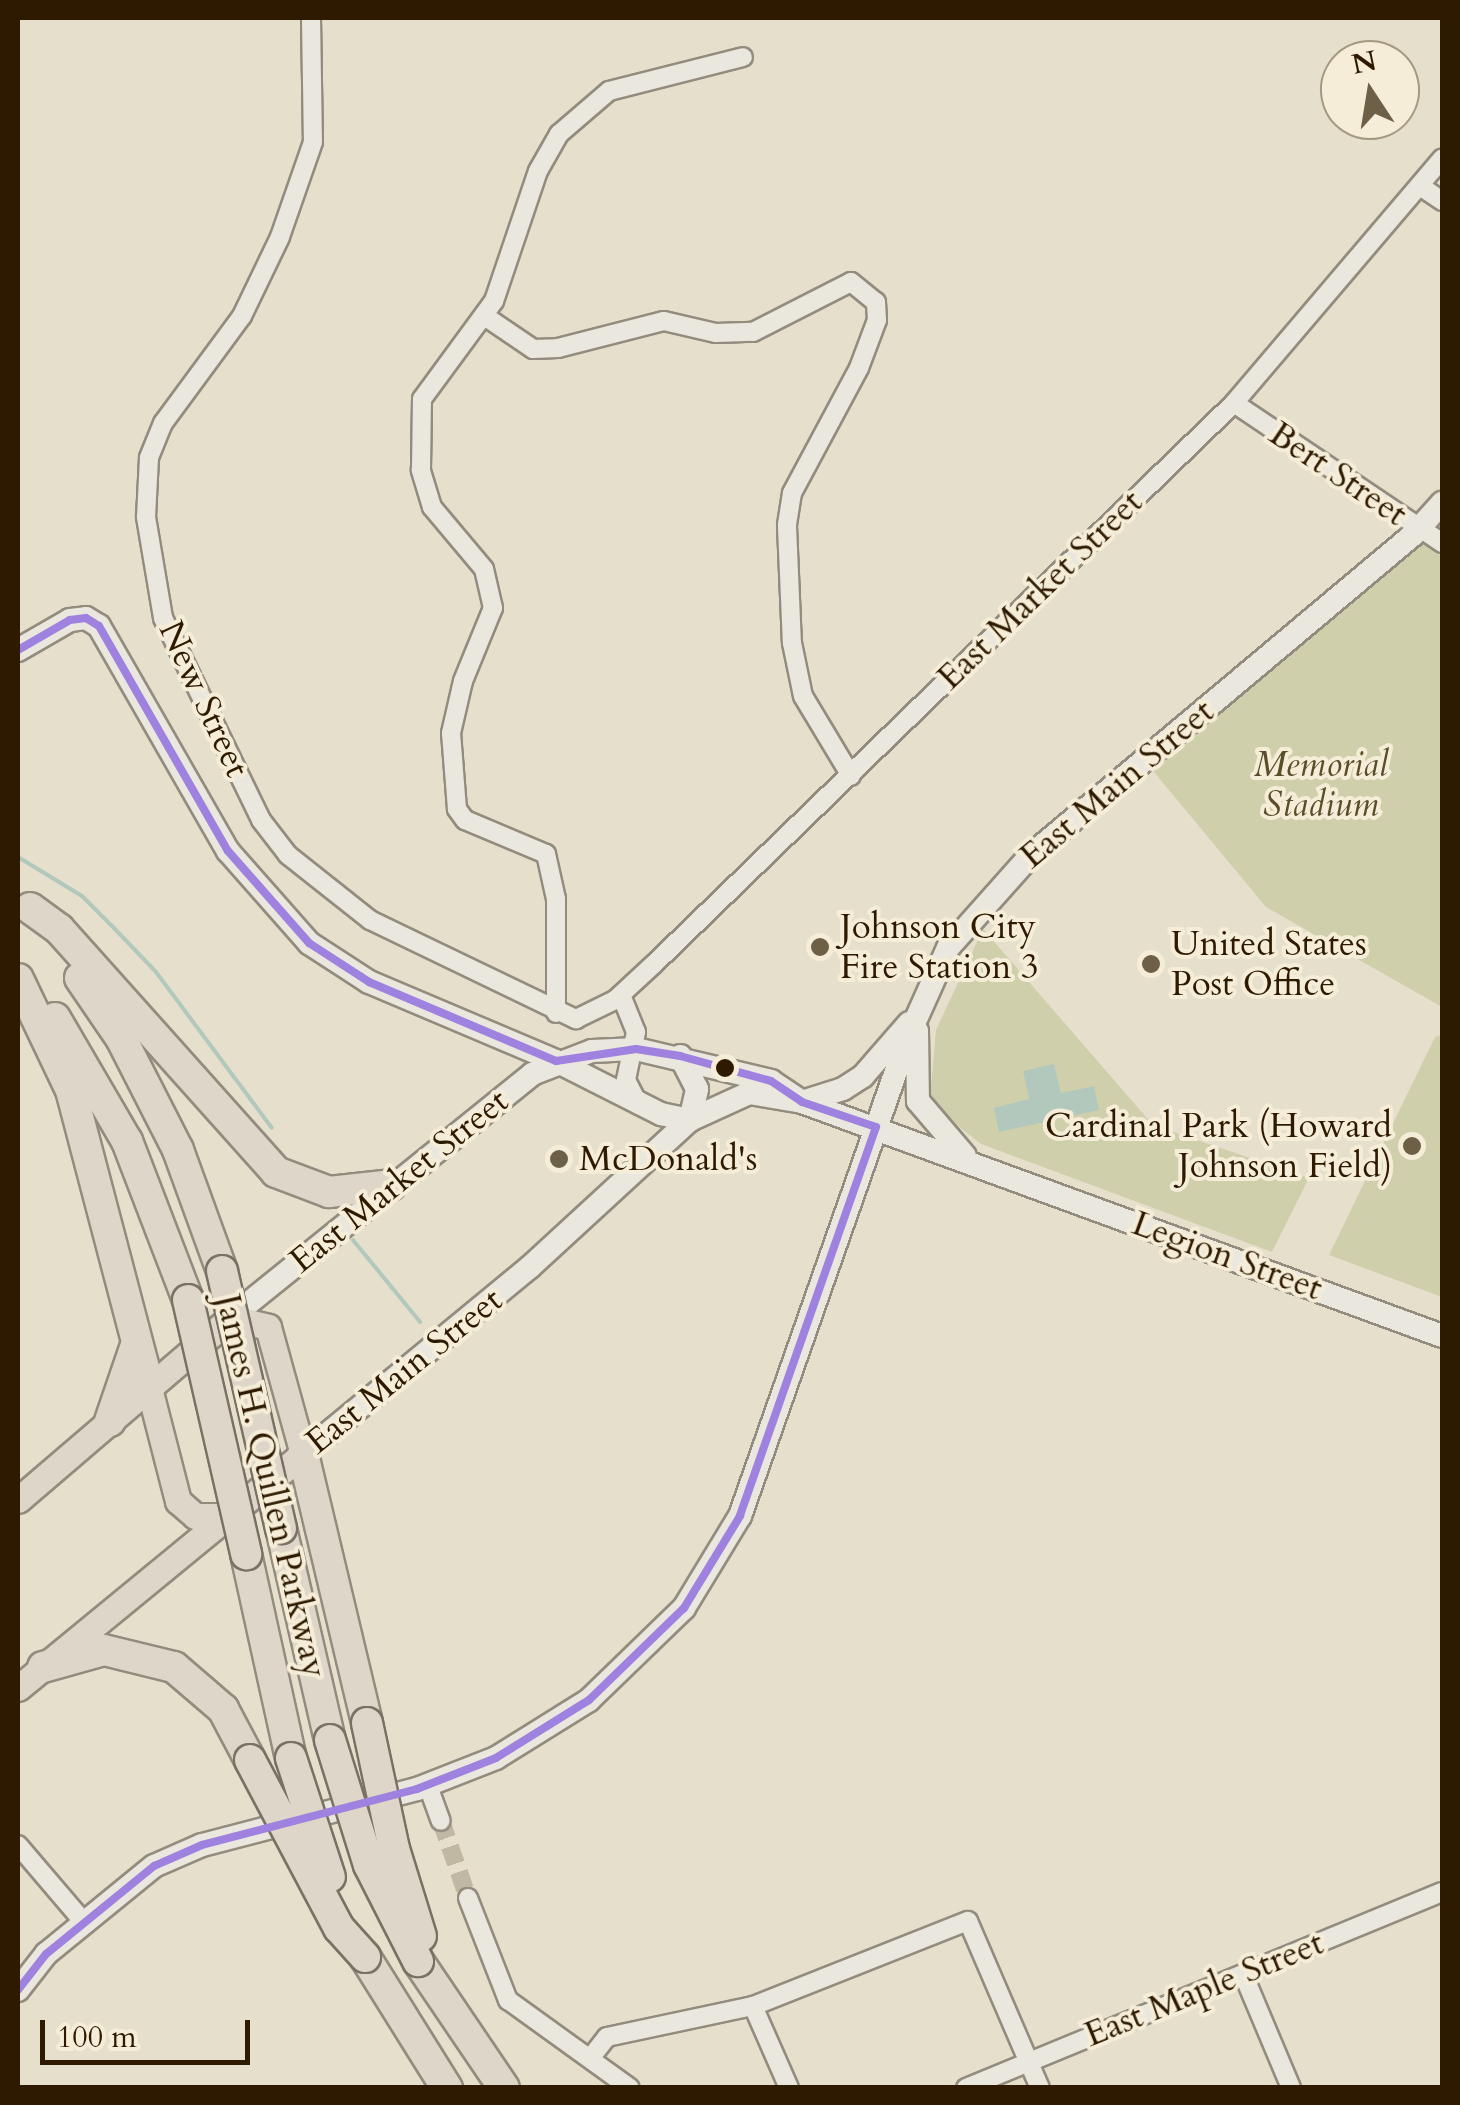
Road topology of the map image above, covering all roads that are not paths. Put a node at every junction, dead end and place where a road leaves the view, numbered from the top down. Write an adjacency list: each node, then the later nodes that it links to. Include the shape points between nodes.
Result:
1 (311, 18): 17 (street, New Street, via 314,142 280,236 242,316 163,424 149,458 146,516 162,618 261,820 288,855 370,920)
2 (743, 57): 6 (street, via 644,77 585,108 538,171)
3 (1442, 159): 4 (street, East Market Street)
4 (1420, 186): 5 (street); 7 (street, East Market Street)
5 (1442, 201)
6 (486, 317): 12 (street, via 533,349 664,321 716,333 753,332 851,282 876,302 877,320 859,368 792,493 787,526 791,627 804,696); 17 (street, via 422,400 420,470 432,507 484,570 492,608 463,681 452,732 457,809 465,820 546,854 556,900)
7 (1234, 403): 9 (street, Bert Street); 12 (street, East Market Street)
8 (1442, 503): 9 (main road, East Main Street)
9 (1420, 529): 10 (street, Bert Street); 16 (main road, East Main Street, via 1030,856 948,948)
10 (1442, 543)
11 (18, 650): 20 (main road, via 70,620 86,618 98,626 206,820 309,942 369,982)
12 (851, 776): 15 (street, East Market Street)
13 (24, 901): 26 (highway, via 59,930 276,1172 329,1192); 43 (highway, James H. Quillen Parkway, bridge, via 145,1082 222,1271 330,1740 369,1865)
14 (18, 976): 29 (highway, via 71,1090); 44 (highway, James H. Quillen Parkway, bridge, via 102,1091 150,1193 188,1300 291,1758 325,1865)
15 (618, 997): 17 (street, via 576,1019); 18 (street)
16 (918, 1012): 21 (main road, via 854,1083); 24 (main road, East Main Street); 25 (main road, via 918,1101)
17 (556, 1014)
18 (636, 1048): 19 (main road, Legion Street); 20 (main road, Legion Street); 22 (street, via 626,1080)
19 (680, 1056): 21 (main road, Legion Street, via 771,1081); 23 (main road, via 697,1089)
20 (556, 1061): 22 (main road); 26 (main road, East Market Street)
21 (802, 1102): 23 (main road, East Main Street, via 750,1093); 24 (main road, Legion Street)
22 (639, 1104): 23 (main road)
23 (690, 1120): 32 (main road, East Main Street, via 530,1267)
24 (876, 1128): 25 (main road, Legion Street); 37 (main road, East Main Street, via 740,1516 693,1596 570,1714 496,1758)
25 (971, 1162): 28 (main road, Legion Street)
26 (390, 1185): 27 (main road, East Market Street)
27 (230, 1318): 30 (main road, East Market Street); 32 (main road, via 255,1319 272,1333)
28 (1442, 1336)
29 (136, 1340): 30 (highway); 31 (highway, via 132,1372)
30 (149, 1388): 31 (main road, East Market Street); 34 (main road, via 178,1500 195,1516)
31 (110, 1422): 33 (main road, East Market Street)
32 (302, 1454): 34 (main road, East Main Street); 43 (highway, bridge)
33 (18, 1500)
34 (227, 1516): 35 (main road, East Main Street)
35 (43, 1667): 36 (main road, East Main Street); 44 (highway, bridge, via 104,1650 174,1667 222,1709 339,1928)
36 (18, 1688)
37 (428, 1786): 38 (street); 42 (main road, East Main Street, via 186,1851 131,1880)
38 (441, 1820)
39 (18, 1845): 42 (street)
40 (1442, 1892): 46 (street, East Maple Street)
41 (468, 1898): 49 (street, via 508,2000)
42 (82, 1921): 45 (main road, East Main Street)
43 (422, 1954): 52 (highway, via 448,2009)
44 (372, 1967): 51 (highway, James H. Quillen Parkway)
45 (25, 1968): 47 (main road, East Main Street)
46 (1244, 1976): 50 (street, East Maple Street); 57 (street)
47 (18, 1990)
48 (754, 2006): 49 (street, via 606,2037); 50 (street, via 968,1922); 54 (street)
49 (592, 2056): 53 (street)
50 (1029, 2060): 55 (street, East Maple Street); 56 (street)
51 (447, 2088)
52 (504, 2088)
53 (630, 2088)
54 (788, 2088)
55 (966, 2088)
56 (1040, 2088)
57 (1291, 2088)

